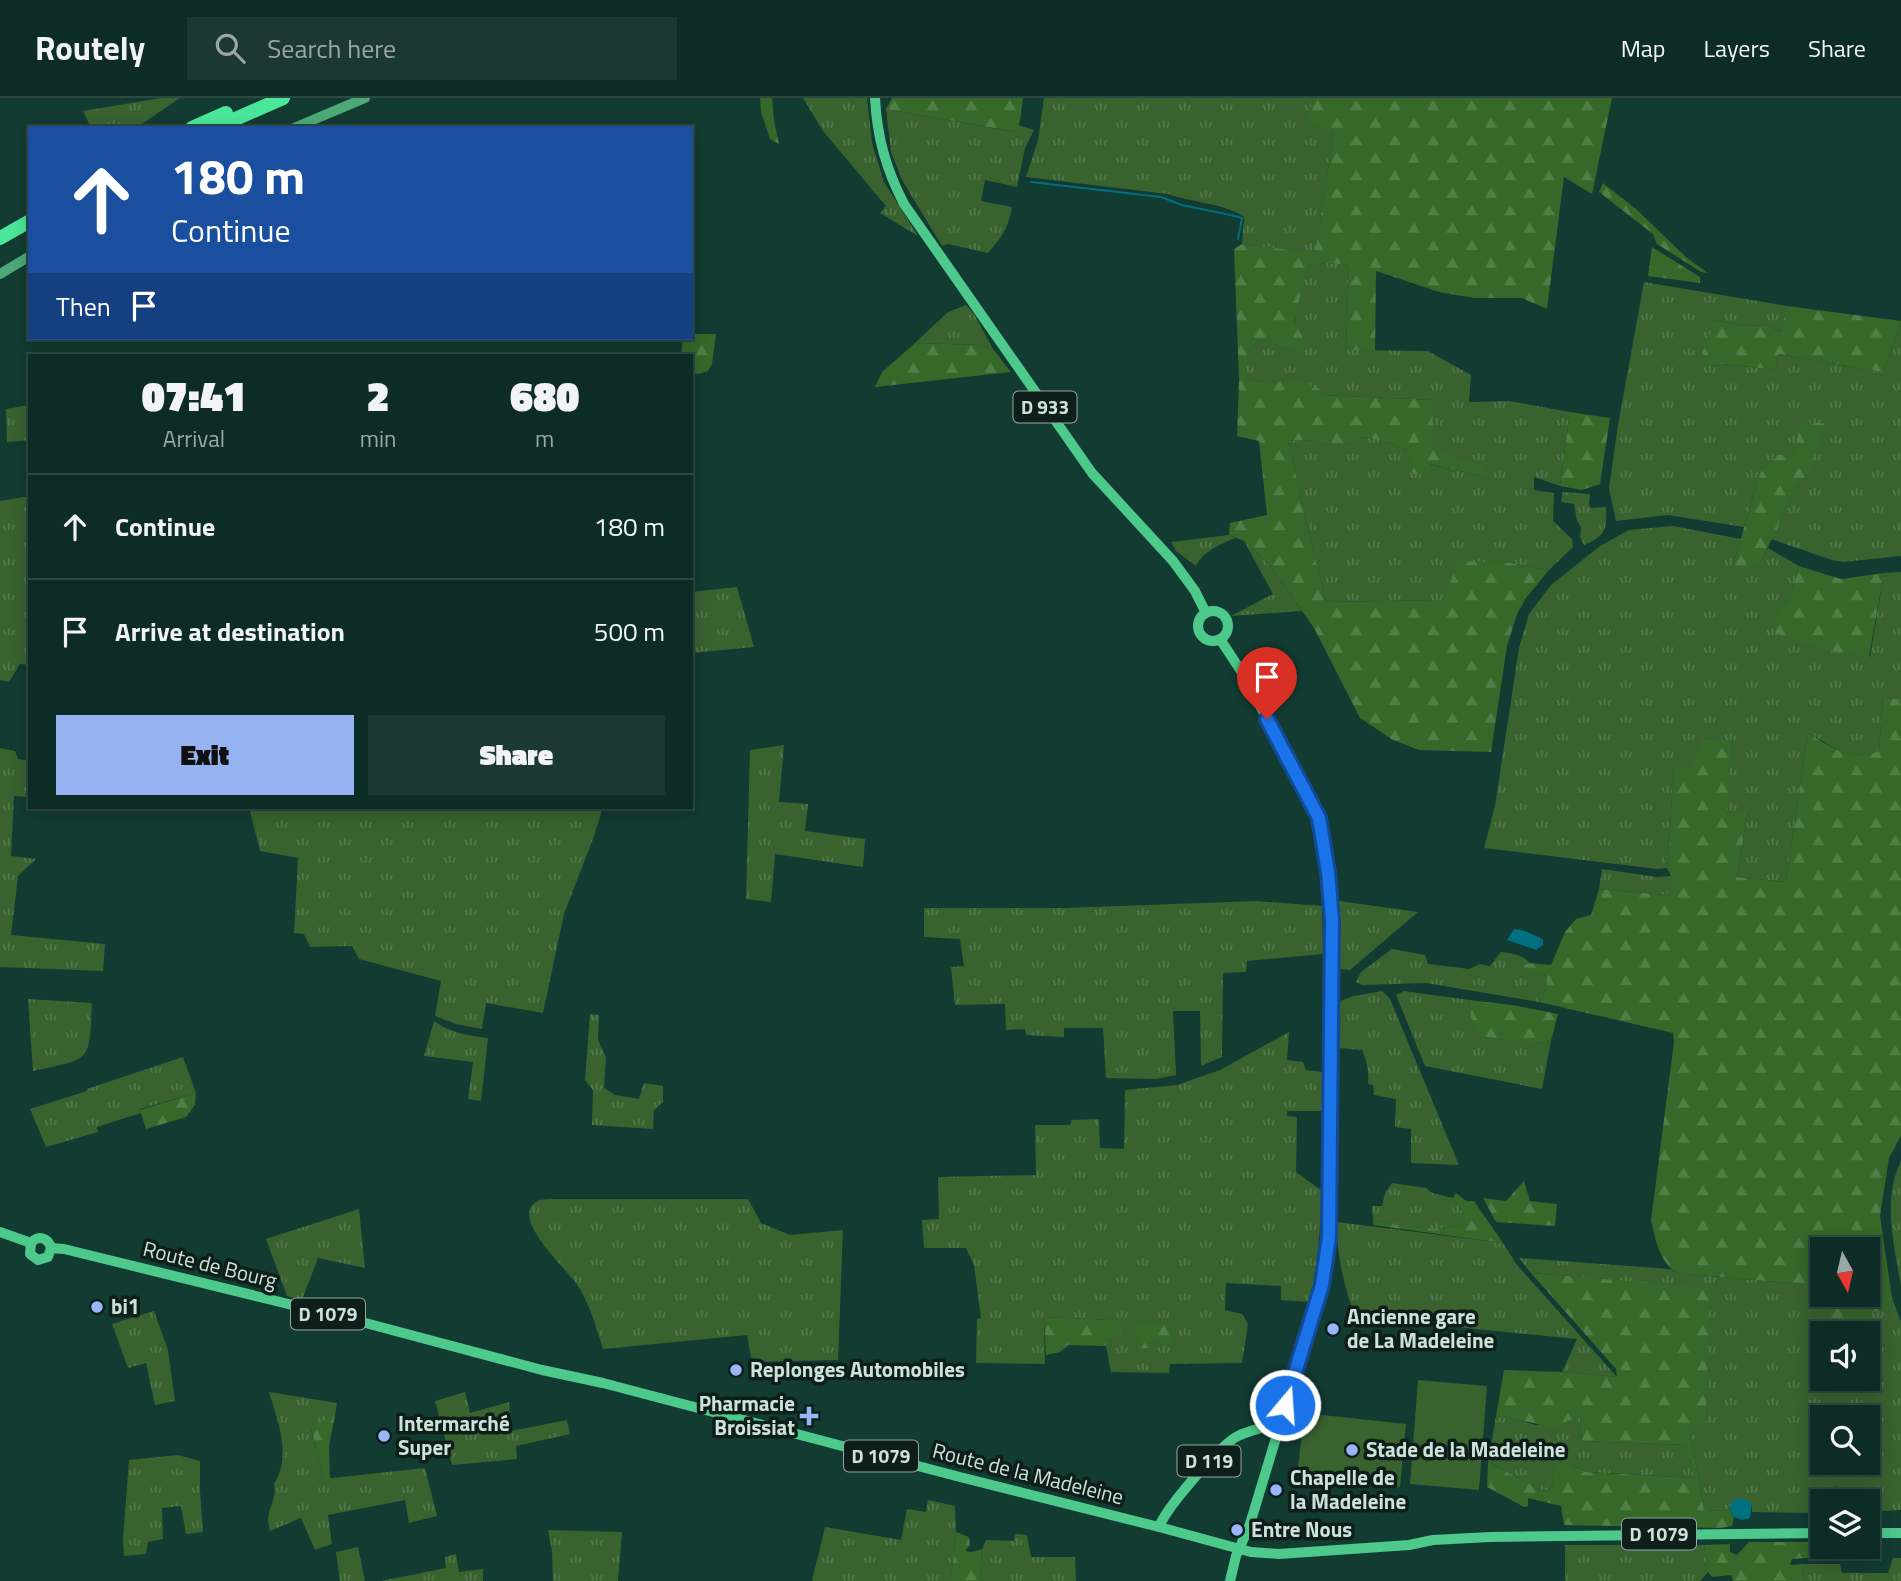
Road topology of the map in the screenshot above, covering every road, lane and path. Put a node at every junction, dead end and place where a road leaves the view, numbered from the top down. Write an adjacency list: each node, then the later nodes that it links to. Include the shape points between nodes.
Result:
1 (259, 98): 5 (highway)
2 (283, 98): 6 (highway)
3 (365, 98): 7 (main road)
4 (875, 98): 14 (main road, D 933, via 878,134 904,204 1092,473 1173,561)
5 (196, 126)
6 (220, 126)
7 (299, 126)
8 (28, 211): 10 (highway)
9 (28, 222): 11 (highway)
10 (0, 227)
11 (0, 238)
12 (28, 257): 13 (main road)
13 (0, 274)
14 (1206, 613): 15 (main road, via 1216,612 1227,621 1227,632); 15 (main road, via 1198,625 1201,635 1209,641)
15 (1220, 639): 20 (main road, via 1319,818 1332,920 1330,1222 1322,1285)
16 (0, 1232): 17 (main road)
17 (31, 1243): 18 (main road, via 43,1238); 18 (main road, via 30,1254 38,1260 48,1257)
18 (51, 1248): 19 (main road, Route de Bourg / D 1079)
19 (603, 1383): 21 (main road, Route de la Madeleine / D 1079)
20 (1280, 1421): 21 (main road, D 119, via 1236,1436 1220,1449); 22 (main road)
21 (1159, 1527): 26 (main road, Route de la Madeleine / D 1079)
22 (1248, 1529): 26 (main road); 27 (main road)
23 (1810, 1533): 27 (main road, D 1079, via 1490,1536)
24 (1880, 1533): 25 (main road)
25 (1901, 1533)
26 (1240, 1550): 27 (main road, D 1079); 28 (main road)
27 (1261, 1553)
28 (1230, 1581)

